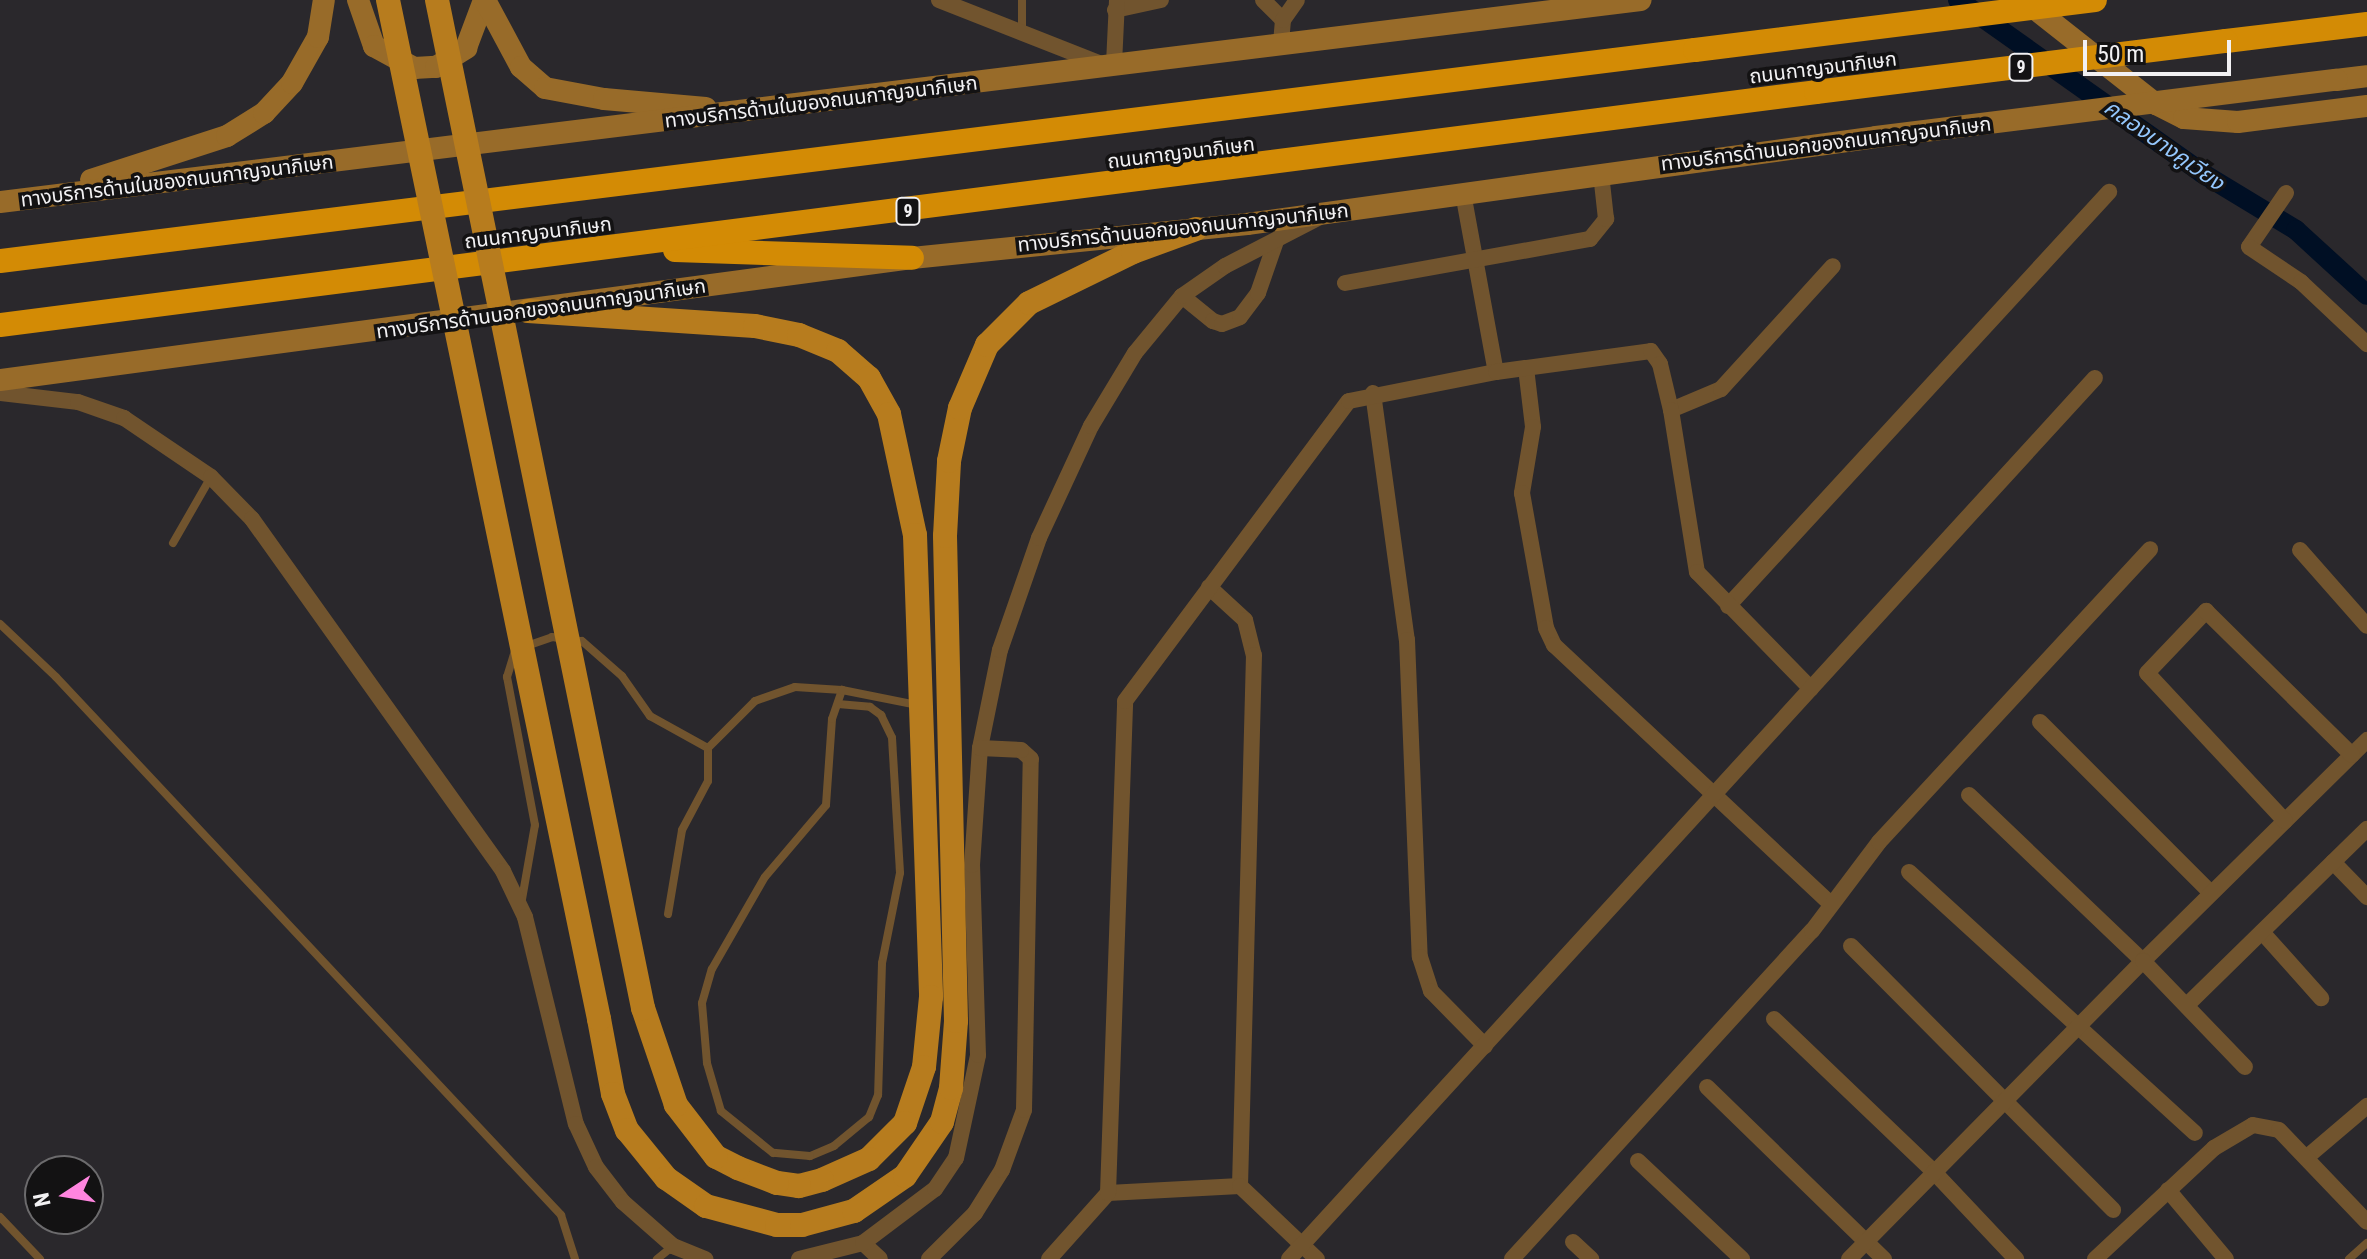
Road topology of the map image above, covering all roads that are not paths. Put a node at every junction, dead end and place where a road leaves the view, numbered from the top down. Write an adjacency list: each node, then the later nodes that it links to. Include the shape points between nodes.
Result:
1 (324, 0): 27 (main road, via 318,37 292,83 264,113 200,147)
2 (358, 0): 5 (main road, via 374,46 414,68 436,67 466,48)
3 (388, 0): 30 (main road, bridge, via 613,1094 627,1130 666,1178 706,1206 777,1225 802,1225 854,1211 905,1176 942,1122 951,1088 956,1021 945,536 949,461 960,408 987,345 1029,303 1133,252)
4 (437, 0): 60 (main road, bridge, via 643,1008 676,1105 716,1157 756,1176 799,1186 845,1173 887,1145 915,1099 931,997)
5 (484, 0): 22 (main road, via 521,67 545,88 604,99)
6 (939, 0): 18 (street)
7 (1022, 0): 18 (lane)
8 (1161, 0): 14 (street)
9 (1263, 0): 17 (street)
10 (1297, 0): 17 (street)
11 (1641, 0): 15 (main road, ทางบริการด้านในของถนนกาญจนาภิเษก)
12 (2024, 0): 21 (main road, via 2156,104 2184,118 2238,122)
13 (2095, 0): 34 (highway, ถนนกาญจนาภิเษก, bridge)
14 (1116, 5): 19 (street)
15 (1504, 8): 17 (main road, ทางบริการด้านในของถนนกาญจนาภิเษก)
16 (2367, 24): 32 (highway, ถนนกาญจนาภิเษก / 9, bridge)
17 (1282, 31): 19 (main road, ทางบริการด้านในของถนนกาญจนาภิเษก)
18 (1022, 36): 19 (street)
19 (1109, 65): 22 (main road, ทางบริการด้านในของถนนกาญจนาภิเษก)
20 (2367, 76): 23 (main road, ทางบริการด้านนอกของถนนกาญจนาภิเษก, bridge)
21 (2367, 106)
22 (751, 112): 27 (main road, ทางบริการด้านในของถนนกาญจนาภิเษก)
23 (1601, 174): 25 (main road, ทางบริการด้านนอกของถนนกาญจนาภิเษก); 35 (street, via 1606,219 1597,234)
24 (2109, 192): 54 (street)
25 (1463, 193): 29 (main road, ทางบริการด้านนอกของถนนกาญจนาภิเษก); 35 (street)
26 (2286, 193): 41 (street, via 2248,242 2252,251 2301,282)
27 (28, 198): 28 (main road, ทางบริการด้านในของถนนกาญจนาภิเษก)
28 (0, 202)
29 (1328, 213): 30 (main road, ทางบริการด้านนอกของถนนกาญจนาภิเษก); 31 (street)
30 (1196, 229): 33 (main road, ทางบริการด้านนอกของถนนกาญจนาภิเษก)
31 (1276, 241): 38 (street); 38 (street, via 1258,293 1240,317 1222,324 1213,321)
32 (636, 245): 33 (highway, via 733,255); 40 (highway, ถนนกาญจนาภิเษก / 9)
33 (912, 258): 39 (main road, ทางบริการด้านนอกของถนนกาญจนาภิเษก)
34 (0, 261)
35 (1477, 262): 37 (street); 43 (street)
36 (1833, 266): 48 (street, via 1721,389)
37 (1345, 283)
38 (1182, 296): 64 (street, via 1135,353 1091,426 1039,538 1000,650)
39 (528, 311): 45 (main road, ทางบริการด้านนอกของถนนกาญจนาภิเษก); 60 (main road, via 755,326 799,335 838,351 869,378 889,414 915,535)
40 (0, 325)
41 (2367, 344)
42 (1526, 368): 43 (street); 48 (street, via 1651,351 1660,364); 66 (street, via 1533,427 1522,493 1546,628 1569,663)
43 (1496, 372): 47 (street)
44 (2095, 378): 57 (street)
45 (0, 380)
46 (0, 393): 49 (street, via 78,402 124,418)
47 (1373, 393): 53 (street, via 1341,409); 84 (street, via 1407,640 1420,957 1431,991)
48 (1671, 410): 54 (street, via 1697,572)
49 (211, 477): 50 (lane); 75 (street, via 252,519 297,580 503,871)
50 (173, 543)
51 (2150, 549): 74 (street)
52 (2300, 550): 55 (street)
53 (1209, 587): 93 (street, via 1245,620 1254,655); 95 (street, via 1123,710)
54 (1728, 606): 57 (street)
55 (2367, 626)
56 (2, 631): 106 (lane, via 56,677 561,1215)
57 (1811, 689): 66 (street)
58 (842, 690): 59 (lane); 60 (lane); 63 (lane, via 795,687 771,692)
59 (838, 704): 59 (lane, via 826,805 757,889 712,969 702,1003 717,1104 745,1135 773,1153 810,1156 834,1146 869,1117 878,1095 882,963 900,873 892,738 881,715 870,707)
60 (918, 706)
61 (2040, 722): 73 (street)
62 (2367, 740): 65 (street)
63 (708, 748): 75 (lane, via 650,716 622,676 582,641 552,637 515,650 507,677 535,825); 76 (lane, via 708,781 682,830)
64 (980, 748): 101 (street, via 972,865 978,1055 969,1107 956,1158 935,1189); 111 (street, via 1021,750 1031,759 1024,1110 995,1181 975,1213)
65 (2352, 755): 68 (street); 68 (street, via 2206,611 2147,673)
66 (1713, 794): 74 (street); 84 (street)
67 (1969, 795): 79 (street)
68 (2285, 821): 73 (street)
69 (2367, 829): 70 (street)
70 (2333, 862): 72 (street); 77 (street)
71 (1909, 872): 83 (street)
72 (2365, 891)
73 (2211, 893): 79 (street)
74 (1829, 902): 115 (street, via 1812,931)
75 (521, 909): 104 (street, via 576,1124 596,1167 623,1202)
76 (668, 914)
77 (2262, 932): 80 (street); 81 (street)
78 (1851, 946): 87 (street)
79 (2143, 961): 81 (street); 83 (street)
80 (2321, 998)
81 (2187, 1005): 85 (street)
82 (1774, 1019): 92 (street)
83 (2077, 1028): 87 (street); 89 (street)
84 (1485, 1046): 103 (street)
85 (2245, 1067)
86 (1707, 1087): 99 (street)
87 (2006, 1100): 92 (street); 96 (street)
88 (2367, 1106): 90 (street)
89 (2195, 1133)
90 (2307, 1157): 94 (street, via 2279,1130 2253,1125 2235,1132); 98 (street)
91 (1638, 1161): 117 (street)
92 (1934, 1172): 99 (street); 120 (street)
93 (1240, 1186): 95 (street); 103 (street)
94 (2168, 1190): 121 (street); 122 (street)
95 (1108, 1193): 112 (street)
96 (2113, 1210)
97 (0, 1217): 105 (lane)
98 (2367, 1222)
99 (1867, 1240): 118 (street); 119 (street)
100 (1573, 1242): 116 (street)
101 (863, 1243): 109 (street); 110 (street)
102 (2367, 1243): 123 (lane)
103 (1301, 1245): 113 (street); 114 (street)
104 (673, 1246): 107 (lane); 108 (street)
105 (40, 1259)
106 (575, 1259)
107 (657, 1259)
108 (705, 1259)
109 (799, 1259)
110 (880, 1259)
111 (929, 1259)
112 (1049, 1259)
113 (1289, 1259)
114 (1317, 1259)
115 (1512, 1259)
116 (1591, 1259)
117 (1742, 1259)
118 (1849, 1259)
119 (1884, 1259)
120 (2016, 1259)
121 (2095, 1259)
122 (2226, 1259)
123 (2349, 1259)

